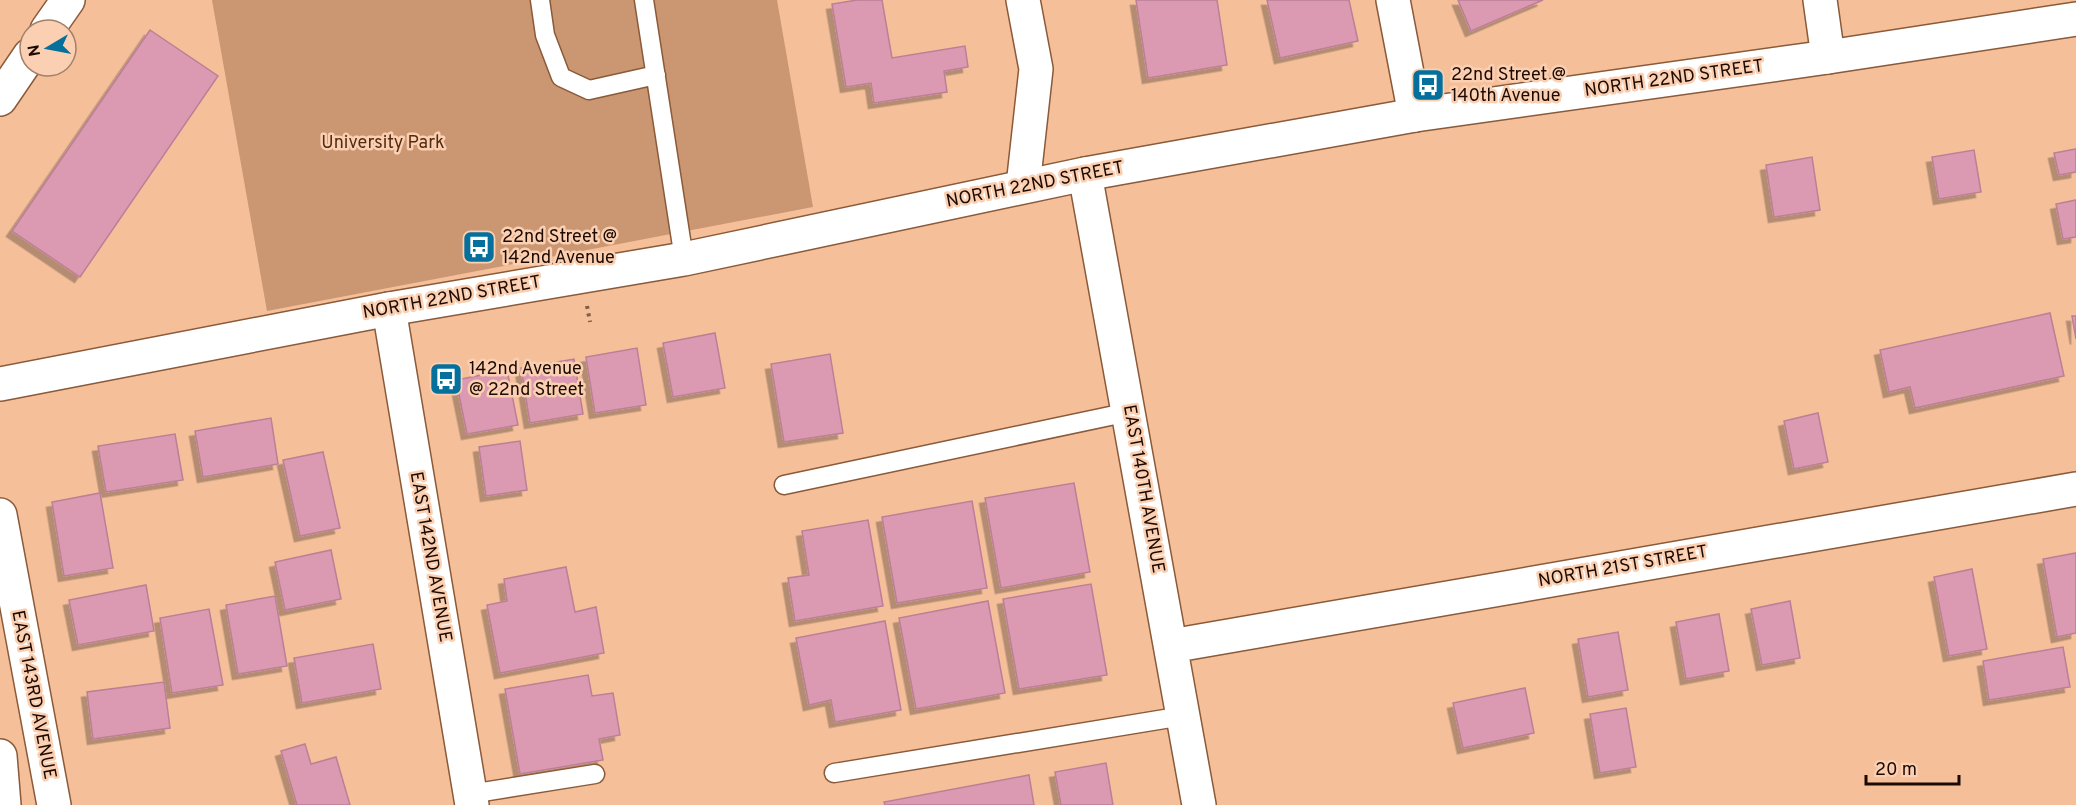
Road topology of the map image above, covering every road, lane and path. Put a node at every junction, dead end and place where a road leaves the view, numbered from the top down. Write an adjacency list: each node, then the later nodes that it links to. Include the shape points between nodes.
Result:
1 (68, 0): 7 (street)
2 (540, 0): 11 (lane, via 545,35 561,77 589,90)
3 (644, 0): 11 (lane)
4 (1023, 0): 15 (street, via 1036,69)
5 (1393, 0): 13 (street)
6 (1820, 0): 9 (street)
7 (55, 18)
8 (2076, 19): 9 (street, NORTH 22ND STREET)
9 (1828, 57): 13 (street, NORTH 22ND STREET)
10 (18, 73): 12 (street)
11 (656, 75): 16 (lane)
12 (0, 99)
13 (1415, 115): 14 (street, NORTH 22ND STREET)
14 (1085, 174): 15 (street, NORTH 22ND STREET); 19 (street, EAST 140TH AVENUE)
15 (1023, 186): 16 (street, NORTH 22ND STREET)
16 (684, 259): 17 (street, NORTH 22ND STREET)
17 (389, 309): 18 (street, NORTH 22ND STREET); 28 (street, EAST 142ND AVENUE)
18 (0, 384)
19 (1129, 412): 20 (lane); 23 (street, EAST 140TH AVENUE)
20 (784, 485)
21 (2076, 489): 23 (street, NORTH 21ST STREET)
22 (0, 515): 30 (street, EAST 143RD AVENUE)
23 (1171, 646): 24 (street, EAST 140TH AVENUE)
24 (1183, 716): 26 (lane); 31 (street, EAST 140TH AVENUE)
25 (0, 756): 29 (street)
26 (834, 773)
27 (595, 774): 28 (lane)
28 (471, 800)
29 (4, 805)
30 (54, 805)
31 (1199, 805)

